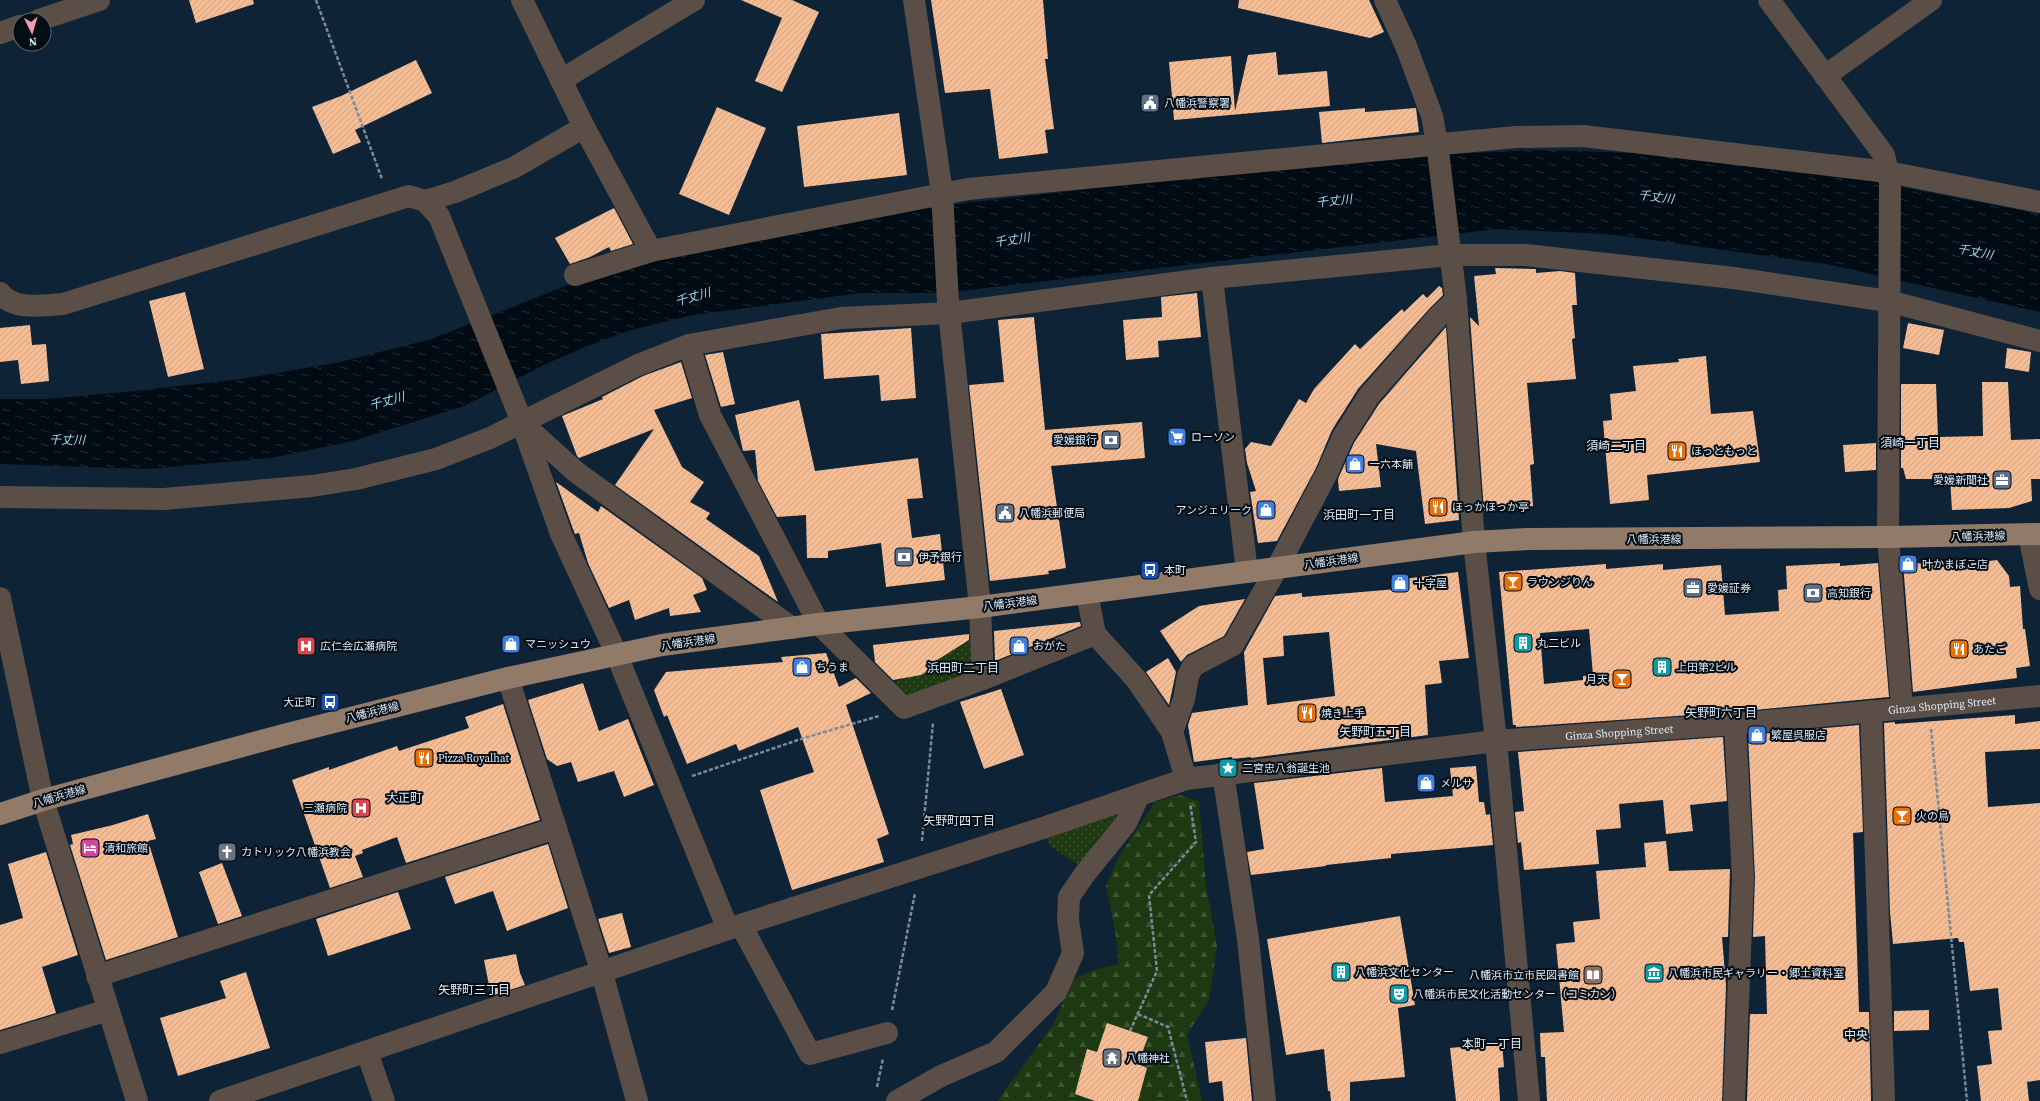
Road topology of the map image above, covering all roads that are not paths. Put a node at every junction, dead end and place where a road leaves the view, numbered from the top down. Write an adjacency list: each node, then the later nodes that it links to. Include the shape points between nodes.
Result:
1 (100, 0): 8 (street)
2 (522, 0): 12 (street)
3 (694, 0): 12 (street)
4 (914, 0): 16 (street)
5 (1385, 0): 14 (street, via 1406,46 1432,116)
6 (1768, 0): 11 (street)
7 (1931, 0): 11 (street)
8 (52, 16)
9 (12, 29): 10 (street)
10 (0, 33)
11 (1825, 76): 15 (street, via 1884,155)
12 (561, 80): 13 (street)
13 (584, 126): 17 (street, via 515,167 455,192); 20 (street)
14 (1438, 148): 15 (street, via 1516,137 1583,136); 16 (street); 19 (street)
15 (1889, 177): 18 (street); 24 (street)
16 (941, 196): 20 (street); 26 (street)
17 (424, 201): 23 (street, via 409,196 63,304 27,306 4,299); 29 (street, via 438,216)
18 (2040, 202)
19 (1450, 248): 22 (street); 24 (street); 25 (street)
20 (651, 251): 21 (street)
21 (575, 275)
22 (1212, 278): 26 (street); 35 (street)
23 (0, 293)
24 (1889, 297): 27 (street); 32 (street)
25 (1456, 300): 33 (street); 34 (street, via 1369,396 1343,437)
26 (949, 307): 28 (street, via 841,318); 39 (street)
27 (2040, 340)
28 (690, 344): 29 (street); 40 (street, via 710,415)
29 (520, 417): 30 (street, via 490,438 436,459 356,479 312,486 164,499); 41 (street, via 576,472); 43 (street, via 561,534)
30 (0, 498)
31 (2035, 535): 32 (main road, 八幡浜港線); 36 (street)
32 (1888, 537): 33 (main road, 八幡浜港線, via 1528,539); 47 (street)
33 (1474, 542): 34 (main road, 八幡浜港線); 51 (street)
34 (1277, 568): 35 (main road, 八幡浜港線); 50 (street, via 1234,645 1193,666)
35 (1247, 572): 37 (main road, 八幡浜港線)
36 (2040, 589)
37 (1087, 594): 39 (main road, 八幡浜港線); 42 (street)
38 (0, 598): 55 (street)
39 (980, 607): 40 (main road, 八幡浜港線); 45 (street)
40 (819, 624): 41 (main road, 八幡浜港線); 45 (street, via 904,708)
41 (792, 628): 43 (main road, 八幡浜港線)
42 (1096, 634): 45 (street); 50 (street, via 1136,679)
43 (616, 653): 44 (main road, 八幡浜港線); 58 (street, via 669,784)
44 (508, 678): 55 (main road, 八幡浜港線); 57 (street)
45 (983, 680)
46 (2040, 696): 47 (street, Ginza Shopping Street)
47 (1902, 708): 48 (street, Ginza Shopping Street)
48 (1870, 711): 49 (street, Ginza Shopping Street); 73 (street)
49 (1735, 724): 51 (street, Ginza Shopping Street); 72 (street, via 1744,878)
50 (1172, 732): 53 (street)
51 (1496, 742): 52 (street, Ginza Shopping Street); 71 (street)
52 (1223, 773): 53 (street, Ginza Shopping Street); 70 (street, via 1248,938)
53 (1186, 779): 54 (street, Ginza Shopping Street)
54 (1140, 795): 58 (street, Ginza Shopping Street); 69 (street, via 1126,823 1069,897 1068,920 1073,953 1056,992 996,1052 941,1076)
55 (43, 800): 56 (main road, 八幡浜港線); 60 (street)
56 (0, 814)
57 (556, 828): 59 (street); 60 (street)
58 (734, 927): 59 (street, Ginza Shopping Street); 62 (street, via 810,1054)
59 (602, 973): 64 (street, Ginza Shopping Street); 68 (street)
60 (97, 976): 61 (street)
61 (108, 1010): 63 (street); 65 (street)
62 (888, 1033)
63 (0, 1043)
64 (367, 1052): 66 (street, Ginza Shopping Street); 67 (street)
65 (137, 1101)
66 (220, 1101)
67 (384, 1101)
68 (637, 1101)
69 (897, 1101)
70 (1265, 1101)
71 (1529, 1101)
72 (1734, 1101)
73 (1884, 1101)

